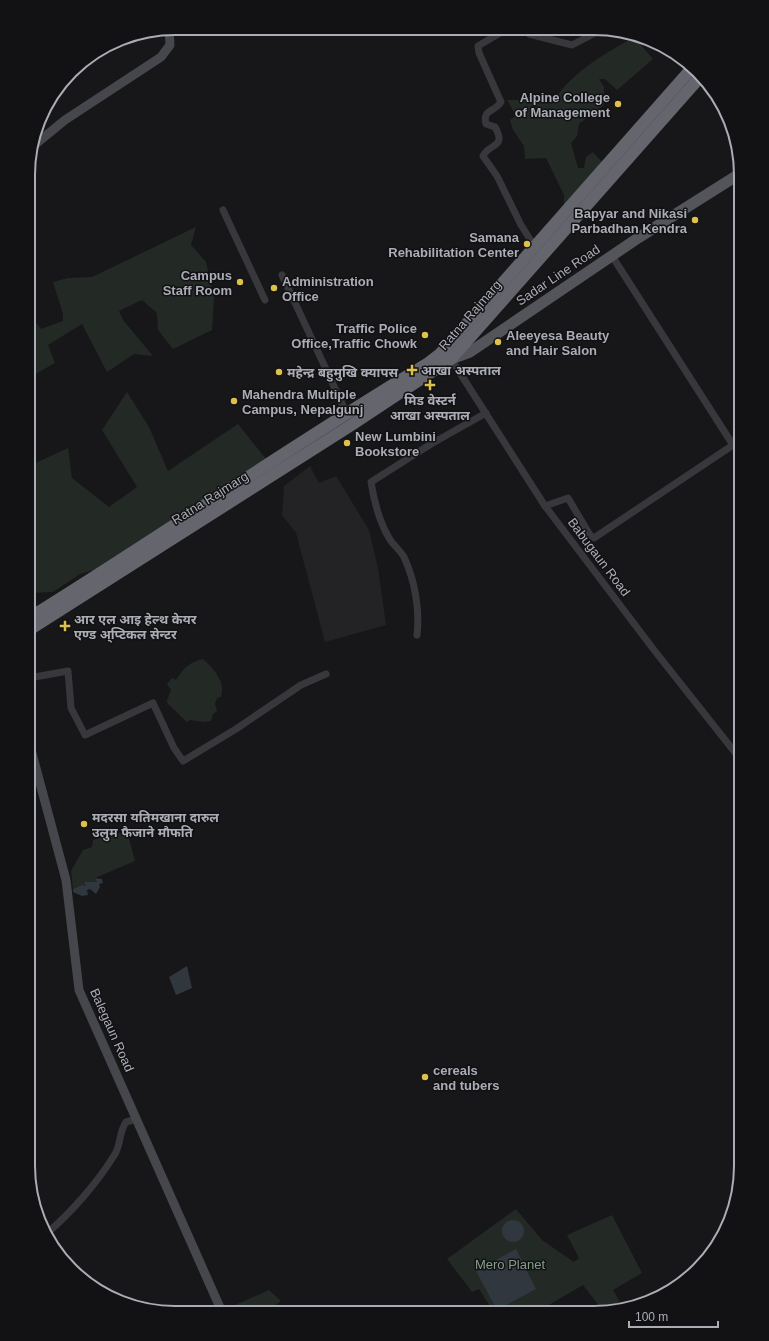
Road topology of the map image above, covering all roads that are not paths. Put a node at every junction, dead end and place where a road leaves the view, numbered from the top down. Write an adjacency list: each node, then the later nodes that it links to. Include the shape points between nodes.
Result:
1 (169, 35): 7 (street, via 170,45 161,57 65,120)
2 (497, 35): 10 (street, via 478,46 501,102 486,113 486,124 495,127 500,139 483,156 497,176 521,225 533,244)
3 (533, 35): 4 (street, via 572,44)
4 (591, 35)
5 (688, 72): 10 (highway, Ratna Rajmarg)
6 (697, 81): 14 (highway, Ratna Rajmarg)
7 (40, 140)
8 (734, 178): 11 (main road, Sadar Line Road)
9 (223, 210): 13 (street)
10 (537, 242): 15 (highway, Ratna Rajmarg, via 440,354)
11 (612, 256): 14 (main road, Sadar Line Road, via 470,352); 17 (street, via 733,445 594,538 568,498)
12 (282, 275): 15 (street, via 346,412)
13 (265, 300)
14 (451, 359): 16 (street, Babugaun Road); 19 (highway, Ratna Rajmarg)
15 (351, 410): 18 (highway, Ratna Rajmarg)
16 (486, 413): 17 (street, Babugaun Road); 20 (street, via 371,481 378,514 389,538 404,557 413,583 419,617)
17 (545, 506): 23 (street, Babugaun Road)
18 (35, 614)
19 (35, 626)
20 (417, 635)
21 (326, 674): 22 (street, via 301,685 183,761 174,748 153,703 85,735 71,708 68,671)
22 (35, 677)
23 (734, 751)
24 (35, 767): 25 (street, Balegaun Road, via 66,880 80,990)
25 (137, 1119): 26 (street, via 126,1122 120,1133 116,1152 110,1161 80,1200); 27 (street, Balegaun Road)
26 (50, 1230)
27 (219, 1306)

